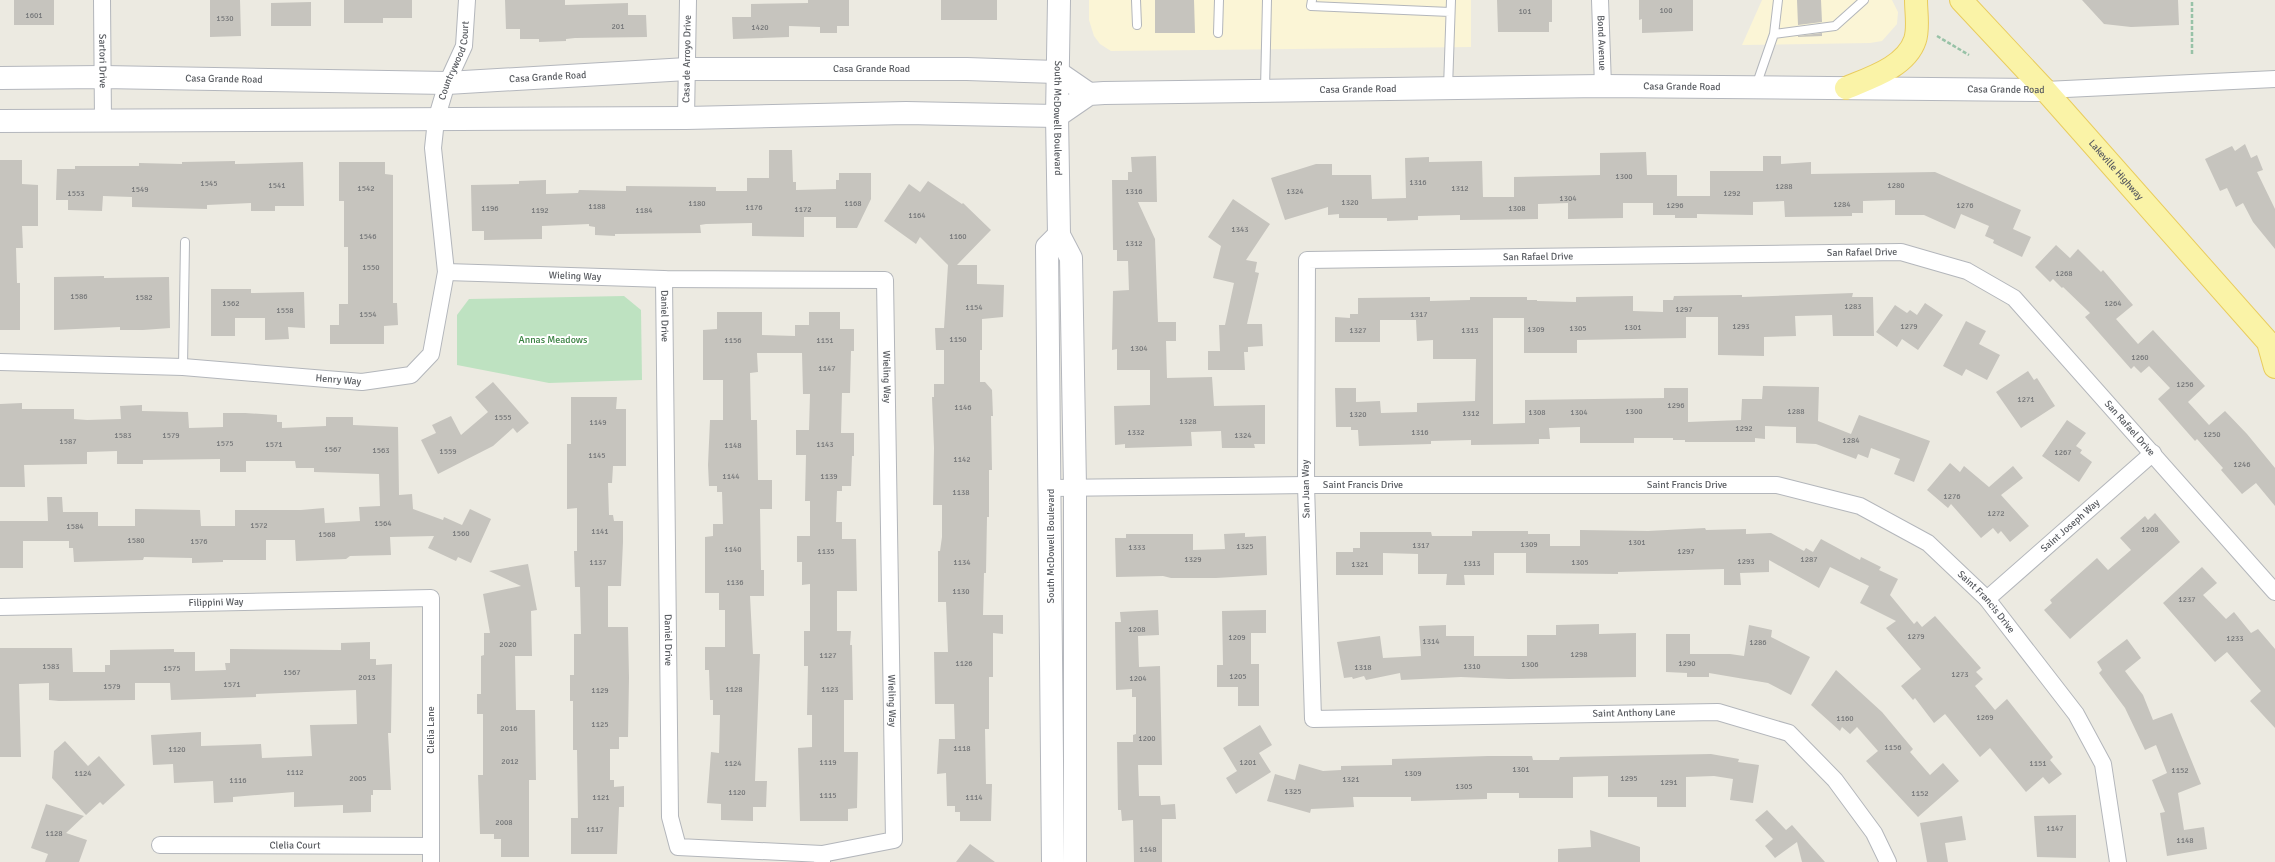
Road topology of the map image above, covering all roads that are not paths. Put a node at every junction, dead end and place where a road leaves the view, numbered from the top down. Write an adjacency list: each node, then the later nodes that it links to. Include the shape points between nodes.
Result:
1 (102, 0): 21 (street, Sartori Drive)
2 (467, 0): 24 (street, Countrywood Court, via 464,46)
3 (688, 0): 19 (street, Casa de Arroyo Drive)
4 (1059, 0): 20 (main road, South McDowell Boulevard, via 1060,37)
5 (1136, 0): 16 (lane)
6 (1219, 0): 17 (lane)
7 (1267, 0): 30 (lane)
8 (1312, 0): 15 (lane, via 1311,6)
9 (1451, 0): 15 (lane)
10 (1600, 0): 25 (street, Bond Avenue)
11 (1778, 0): 18 (lane)
12 (1864, 0): 18 (lane, via 1835,26)
13 (1916, 0): 28 (main road, via 1915,40 1904,57 1883,72)
14 (1961, 0): 29 (main road, Lakeville Highway)
15 (1450, 12): 26 (lane)
16 (1137, 25)
17 (1218, 33)
18 (1774, 34): 27 (lane)
19 (687, 69): 20 (main road, Casa Grande Road, via 968,69); 24 (main road, Casa Grande Road); 33 (street, Casa de Arroyo Drive)
20 (1057, 72): 31 (main road); 32 (main road, South McDowell Boulevard)
21 (103, 77): 22 (main road, Casa Grande Road); 24 (main road, Casa Grande Road); 36 (street, Sartori Drive)
22 (0, 78)
23 (2275, 79): 29 (street, Casa Grande Road)
24 (447, 83): 34 (street, Countrywood Court)
25 (1603, 86): 26 (main road, Casa Grande Road); 27 (main road, Casa Grande Road)
26 (1448, 88): 30 (main road, Casa Grande Road)
27 (1755, 88): 28 (main road, Casa Grande Road)
28 (1846, 88): 29 (main road, Casa Grande Road)
29 (2045, 90): 42 (main road, Lakeville Highway)
30 (1265, 91): 31 (main road, Casa Grande Road)
31 (1089, 94): 32 (main road)
32 (1057, 116): 33 (main road, via 906,113); 37 (main road, South McDowell Boulevard)
33 (686, 118): 34 (main road)
34 (436, 120): 36 (main road); 40 (street, Henry Way, via 433,148)
35 (0, 121): 36 (main road)
36 (103, 121)
37 (1059, 236): 48 (main road, South McDowell Boulevard, via 1071,258); 49 (main road, South McDowell Boulevard, via 1047,247)
38 (185, 242): 44 (lane)
39 (1307, 260): 46 (street, San Rafael Drive, via 1901,252 1967,271 2014,298); 47 (street, San Juan Way)
40 (446, 272): 41 (street, Wieling Way); 44 (street, Henry Way, via 432,354 411,375 362,382)
41 (664, 279): 57 (street, Daniel Drive, via 670,817 678,847); 57 (street, Wieling Way, via 885,280 894,840)
42 (2271, 342): 45 (main road, Lakeville Highway)
43 (0, 362): 44 (street, Henry Way)
44 (183, 367)
45 (2275, 367)
46 (2153, 453): 50 (street, San Rafael Drive); 52 (street, Saint Joseph Way)
47 (1306, 485): 48 (street, Saint Francis Drive); 52 (street, Saint Francis Drive, via 1777,485 1860,506 1928,543); 54 (street, San Juan Way)
48 (1075, 487): 49 (street, Saint Francis Drive); 60 (main road, South McDowell Boulevard)
49 (1050, 488): 59 (main road, South McDowell Boulevard)
50 (2275, 592)
51 (431, 598): 53 (street, Filippini Way); 56 (street, Clelia Lane)
52 (1987, 599): 62 (street, Saint Francis Drive, via 2076,714 2103,764)
53 (0, 607)
54 (1313, 718): 61 (street, Saint Anthony Lane, via 1718,712 1789,733 1835,780 1874,833)
55 (160, 845): 56 (street, Clelia Court)
56 (431, 846): 58 (street, Clelia Lane)
57 (822, 858)
58 (431, 862)
59 (1053, 862)
60 (1075, 862)
61 (1888, 862)
62 (2118, 862)

